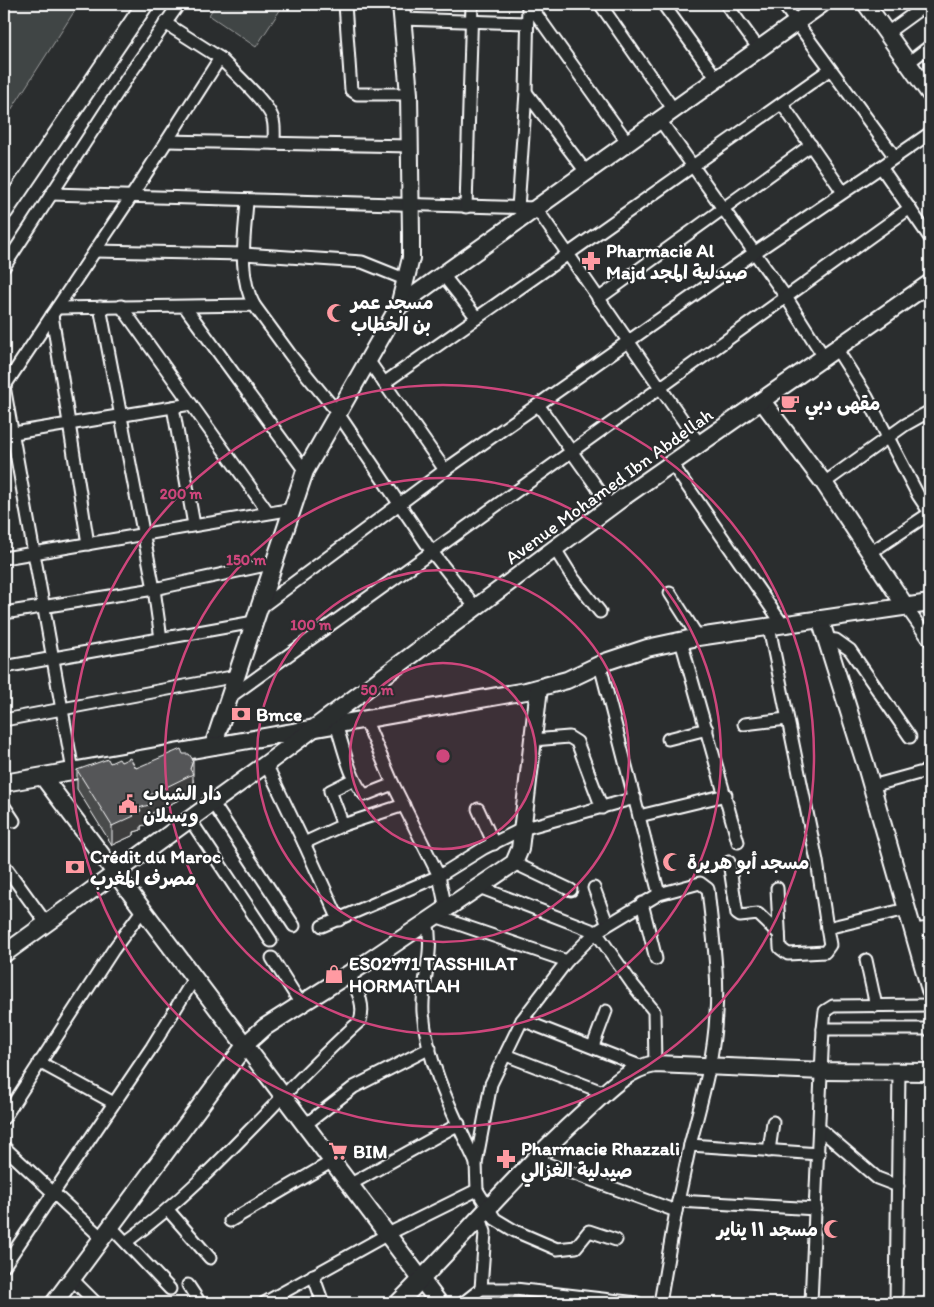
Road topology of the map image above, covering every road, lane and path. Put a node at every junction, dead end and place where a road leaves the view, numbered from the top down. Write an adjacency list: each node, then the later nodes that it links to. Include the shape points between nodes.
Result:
1 (145, 4): 51 (street)
2 (179, 4): 17 (street)
3 (344, 4): 26 (street, via 351,90 357,94)
4 (472, 4): 14 (street)
5 (528, 4): 15 (street); 34 (street)
6 (600, 4): 29 (street)
7 (663, 4): 24 (street)
8 (726, 4): 20 (street)
9 (783, 4): 16 (street)
10 (822, 4): 16 (street)
11 (866, 4): 18 (street)
12 (927, 4): 18 (street)
13 (402, 11): 14 (street); 26 (street)
14 (472, 21): 15 (street); 46 (street)
15 (527, 22): 25 (street)
16 (796, 22): 20 (street); 23 (street)
17 (165, 23): 21 (street); 42 (street)
18 (888, 33): 22 (street)
19 (930, 46): 22 (street)
20 (759, 49): 24 (street)
21 (220, 58): 32 (street); 33 (street, via 270,114)
22 (908, 62): 27 (street)
23 (829, 70): 28 (street); 37 (street)
24 (717, 79): 29 (street)
25 (526, 92): 40 (street); 47 (street)
26 (409, 94): 36 (street)
27 (930, 94)
28 (782, 104): 35 (street); 38 (street)
29 (674, 110): 30 (street)
30 (660, 120): 34 (street); 38 (street)
31 (930, 133): 37 (street)
32 (167, 141): 33 (street); 43 (street)
33 (274, 143): 36 (street)
34 (628, 143): 40 (street)
35 (811, 145): 41 (street); 49 (street)
36 (411, 146): 45 (street)
37 (895, 157): 39 (street)
38 (693, 166): 49 (street); 56 (street)
39 (880, 167): 41 (street); 50 (street)
40 (586, 172): 48 (street)
41 (843, 192): 54 (street)
42 (51, 194): 43 (street); 57 (street)
43 (132, 197): 44 (street); 53 (street)
44 (247, 201): 45 (street); 55 (street)
45 (410, 205): 46 (street); 59 (street, via 411,258)
46 (466, 207): 47 (street)
47 (518, 208): 48 (street)
48 (536, 208): 56 (street); 58 (street)
49 (724, 208): 54 (street); 62 (street)
50 (910, 208): 52 (street); 61 (street)
51 (4, 212)
52 (930, 238)
53 (95, 251): 55 (street); 68 (street)
54 (754, 253): 61 (street); 70 (street)
55 (244, 254): 59 (street, via 362,262); 63 (street, via 246,290)
56 (568, 254): 62 (street); 69 (street)
57 (4, 268)
58 (443, 275): 65 (street); 69 (street)
59 (407, 280): 65 (street)
60 (930, 283): 71 (street, Avenue Mohamed Ibn Abdellah)
61 (786, 297): 71 (street); 75 (street)
62 (598, 299): 70 (street)
63 (254, 305): 67 (street); 81 (street)
64 (121, 306): 66 (street); 67 (street); 77 (street)
65 (399, 306): 72 (street)
66 (100, 307): 68 (street); 82 (street)
67 (185, 307): 90 (street)
68 (54, 312): 74 (street); 83 (street)
69 (477, 318): 73 (street)
70 (629, 343): 75 (street); 78 (street)
71 (830, 352): 76 (street, Avenue Mohamed Ibn Abdellah); 85 (street)
72 (368, 360): 73 (street); 81 (street)
73 (384, 384): 89 (street)
74 (4, 387): 84 (street)
75 (660, 388): 86 (street); 87 (street)
76 (762, 401): 86 (street, Avenue Mohamed Ibn Abdellah); 91 (street)
77 (191, 404): 79 (street); 95 (street)
78 (539, 406): 87 (street); 89 (street)
79 (173, 407): 82 (street); 97 (street)
80 (930, 411): 85 (street)
81 (338, 412): 90 (street); 92 (street)
82 (122, 416): 83 (street); 98 (street)
83 (67, 424): 84 (street); 99 (street)
84 (14, 433): 102 (street)
85 (889, 437): 91 (street); 96 (street)
86 (700, 445): 88 (street, Avenue Mohamed Ibn Abdellah)
87 (572, 453): 93 (street); 101 (street)
88 (672, 464): 93 (street, Avenue Mohamed Ibn Abdellah); 116 (street)
89 (445, 470): 92 (street)
90 (305, 471): 94 (street)
91 (824, 483): 103 (street)
92 (400, 505): 101 (street); 114 (street)
93 (611, 507): 100 (street, Avenue Mohamed Ibn Abdellah)
94 (293, 509): 95 (street); 105 (street)
95 (268, 512): 97 (street)
96 (930, 513): 103 (street)
97 (194, 525): 98 (street)
98 (142, 534): 99 (street); 106 (street)
99 (88, 544): 102 (street)
100 (554, 549): 111 (street, Avenue Mohamed Ibn Abdellah); 112 (street)
101 (432, 552): 111 (street); 127 (street)
102 (35, 553): 104 (street); 109 (street)
103 (870, 553): 110 (street)
104 (4, 558)
105 (275, 563): 106 (street); 114 (street)
106 (154, 589): 109 (street); 118 (street)
107 (670, 594): 117 (street)
108 (930, 603): 110 (street)
109 (44, 607): 113 (street); 122 (street)
110 (906, 607): 115 (street); 121 (street)
111 (476, 608): 134 (street, Avenue Mohamed Ibn Abdellah)
112 (600, 612)
113 (4, 614)
114 (257, 615): 118 (street); 125 (street)
115 (820, 619): 116 (street); 119 (street)
116 (776, 626): 117 (street); 130 (street)
117 (698, 637): 120 (street)
118 (161, 639): 122 (street)
119 (826, 639): 136 (street, via 836,640 850,650); 147 (street)
120 (681, 641): 123 (street, via 647,648); 135 (street)
121 (930, 642)
122 (54, 658): 124 (street); 128 (street)
123 (600, 665): 126 (street); 149 (street)
124 (4, 667)
125 (238, 676): 127 (street); 128 (street)
126 (539, 688): 129 (street); 137 (street)
127 (230, 697): 139 (street)
128 (62, 709): 131 (street); 142 (street)
129 (365, 719): 132 (street); 146 (street)
130 (787, 719): 133 (street); 182 (street, via 817,861)
131 (4, 720)
132 (336, 724): 134 (street); 144 (street)
133 (744, 724)
134 (315, 727): 139 (street); 140 (street, Avenue Mohamed Ibn Abdellah)
135 (707, 729): 138 (street); 148 (street)
136 (910, 738)
137 (533, 740): 153 (street, via 569,738 578,742); 159 (street)
138 (668, 740)
139 (213, 746): 142 (street)
140 (266, 764): 150 (street, Avenue Mohamed Ibn Abdellah); 161 (street)
141 (930, 770): 147 (street)
142 (73, 771): 143 (street)
143 (43, 776): 145 (street); 166 (street)
144 (354, 778): 146 (street, via 359,790 365,794); 158 (street, via 330,790)
145 (4, 783)
146 (393, 784): 151 (street)
147 (872, 786): 175 (street)
148 (726, 795): 155 (street); 160 (street)
149 (636, 798): 153 (street); 155 (street)
150 (212, 802): 156 (street, Avenue Mohamed Ibn Abdellah); 180 (street)
151 (404, 805): 158 (street); 167 (street)
152 (4, 806): 157 (street)
153 (602, 808): 159 (street)
154 (478, 809): 162 (street)
155 (640, 816): 172 (street)
156 (189, 818): 166 (street, Avenue Mohamed Ibn Abdellah); 187 (street)
157 (14, 821)
158 (344, 825): 161 (street)
159 (522, 829): 162 (street); 164 (street, via 520,849)
160 (738, 842)
161 (304, 843): 177 (street)
162 (494, 844): 167 (street)
163 (729, 862): 186 (street, via 737,914 758,914)
164 (514, 863): 168 (street); 171 (street)
165 (5, 868): 178 (street)
166 (115, 872): 174 (street); 178 (street, Avenue Mohamed Ibn Abdellah)
167 (439, 876): 176 (street); 177 (street)
168 (479, 886): 176 (street); 185 (street)
169 (594, 888): 179 (street)
170 (777, 888): 186 (street)
171 (571, 890)
172 (659, 894): 173 (street); 209 (street, via 700,883 708,889 717,1013)
173 (642, 903): 179 (street); 190 (street)
174 (144, 908): 194 (street); 207 (street)
175 (907, 909): 182 (street); 184 (street)
176 (436, 916): 192 (street); 193 (street); 205 (street, via 423,1001)
177 (339, 920): 181 (street)
178 (46, 923): 188 (street, Avenue Mohamed Ibn Abdellah)
179 (607, 923): 185 (street)
180 (294, 926)
181 (322, 926)
182 (827, 928): 186 (street, via 830,945 825,952 788,954 780,948)
183 (930, 928): 184 (street)
184 (913, 930): 195 (street)
185 (596, 932): 192 (street); 208 (street, via 654,1011 656,1021)
186 (780, 934)
187 (271, 940)
188 (4, 954)
189 (272, 958): 196 (street)
190 (656, 959)
191 (866, 960): 198 (street)
192 (567, 961): 200 (street)
193 (349, 974): 196 (street); 214 (street, via 362,1003 364,1012 360,1021)
194 (195, 977): 203 (street); 215 (street)
195 (930, 990)
196 (301, 1004): 203 (street, via 265,1027)
197 (930, 1005): 198 (street)
198 (876, 1006): 201 (street, via 828,1008 824,1012)
199 (606, 1011): 204 (street)
200 (522, 1020): 204 (street); 206 (street)
201 (823, 1029): 202 (street); 210 (street)
202 (930, 1029)
203 (246, 1044): 214 (street); 237 (street)
204 (593, 1046): 208 (street)
205 (430, 1048): 218 (street); 219 (street, via 354,1087)
206 (506, 1055): 213 (street); 227 (street, via 491,1084)
207 (39, 1062): 215 (street); 216 (street)
208 (648, 1065): 209 (street); 213 (street)
209 (710, 1066): 210 (street); 221 (street)
210 (823, 1071): 211 (street); 220 (street)
211 (899, 1072): 212 (street); 229 (street)
212 (930, 1072)
213 (605, 1093): 225 (street)
214 (283, 1094): 219 (street); 234 (street)
215 (114, 1103): 231 (street)
216 (4, 1118)
217 (773, 1122): 223 (street)
218 (458, 1124): 227 (street); 228 (street)
219 (305, 1126): 226 (street)
220 (820, 1129): 224 (street); 229 (street, via 877,1178)
221 (690, 1145): 223 (street); 232 (street)
222 (4, 1147): 231 (street)
223 (769, 1151): 224 (street)
224 (819, 1154): 233 (street)
225 (534, 1159): 232 (street); 235 (street)
226 (331, 1162): 228 (street); 236 (street)
227 (476, 1163): 230 (street)
228 (349, 1185): 238 (street)
229 (898, 1186): 262 (street)
230 (477, 1190): 235 (street); 238 (street)
231 (52, 1193): 237 (street); 242 (street)
232 (677, 1206): 233 (street); 260 (street)
233 (816, 1209): 261 (street)
234 (168, 1210): 240 (street); 241 (street)
235 (483, 1213): 239 (street, via 557,1249 576,1247 589,1231); 245 (street); 248 (street)
236 (230, 1222)
237 (107, 1233): 240 (street); 244 (street)
238 (388, 1234): 243 (street); 245 (street)
239 (616, 1240)
240 (126, 1242): 247 (street)
241 (210, 1258)
242 (4, 1266)
243 (313, 1275): 253 (street); 254 (street)
244 (72, 1279): 250 (street); 251 (street)
245 (422, 1279): 255 (street); 256 (street)
246 (188, 1285): 252 (street)
247 (170, 1289)
248 (481, 1289): 249 (street, via 515,1290); 257 (street)
249 (571, 1299): 258 (street)
250 (54, 1303)
251 (96, 1303)
252 (200, 1303)
253 (264, 1303)
254 (323, 1303)
255 (398, 1303)
256 (439, 1303)
257 (463, 1303)
258 (622, 1303): 259 (street)
259 (637, 1303)
260 (660, 1303)
261 (811, 1303)
262 (896, 1303)

